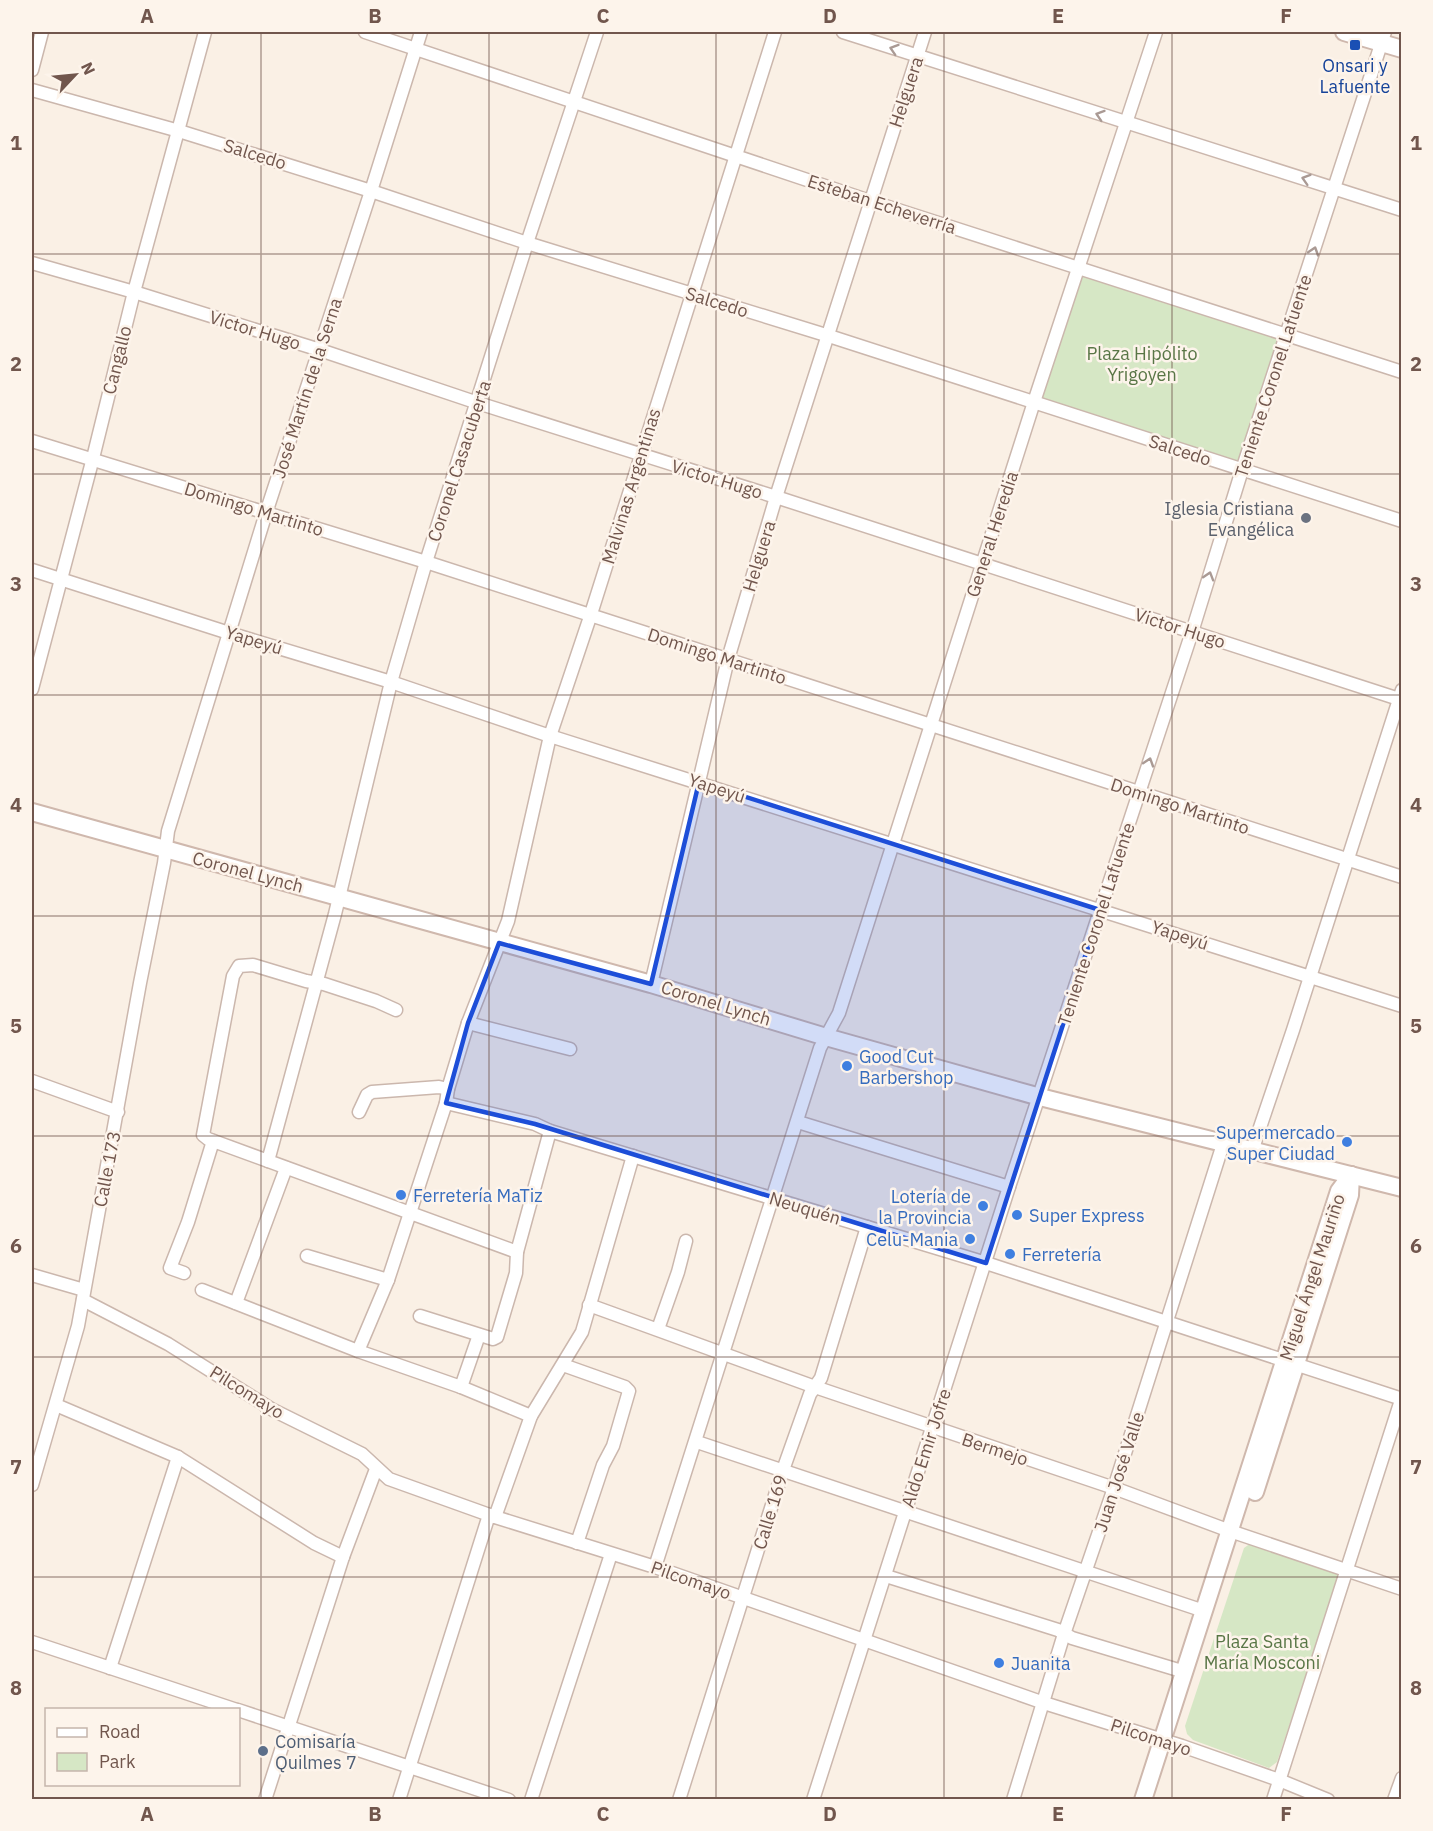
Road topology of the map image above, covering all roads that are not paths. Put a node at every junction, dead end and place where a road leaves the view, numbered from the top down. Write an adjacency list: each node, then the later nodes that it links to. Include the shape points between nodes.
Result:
1 (42, 32): 15 (street)
2 (205, 32): 19 (street, Cangallo)
3 (364, 32): 12 (street, Esteban Echeverría)
4 (421, 32): 12 (street, José Martín de la Serna)
5 (597, 32): 17 (street, Coronel Casacuberta)
6 (775, 32): 20 (street, Malvinas Argentinas)
7 (843, 32): 14 (street, one-way to 7)
8 (925, 32): 14 (street, Helguera)
9 (1156, 32): 18 (street, General Heredia)
10 (1344, 32): 11 (main road)
11 (1383, 37): 13 (main road); 21 (street, Teniente Coronel Lafuente)
12 (415, 49): 17 (street, Esteban Echeverría); 22 (street, José Martín de la Serna)
13 (1401, 49)
14 (917, 56): 18 (street, one-way to 14); 23 (street, Helguera)
15 (32, 70)
16 (32, 90): 19 (street, Salcedo)
17 (575, 101): 20 (street, Esteban Echeverría); 25 (street, Coronel Casacuberta)
18 (1126, 123): 21 (street, one-way to 18); 27 (street, General Heredia)
19 (179, 130): 22 (street, Salcedo); 28 (street, Cangallo)
20 (735, 156): 23 (street, Esteban Echeverría); 29 (street, Malvinas Argentinas)
21 (1334, 188): 24 (street); 30 (street, Teniente Coronel Lafuente, one-way to 21)
22 (371, 191): 25 (street, Salcedo); 32 (street, José Martín de la Serna)
23 (870, 201): 27 (street, Esteban Echeverría); 31 (street, Helguera)
24 (1401, 210)
25 (527, 243): 29 (street, Salcedo); 35 (street, Coronel Casacuberta)
26 (32, 263): 28 (street, Victor Hugo)
27 (1079, 268): 30 (street, Esteban Echeverría); 34 (street, General Heredia)
28 (134, 292): 32 (street, Victor Hugo); 38 (street, Cangallo)
29 (691, 294): 31 (street, Salcedo); 37 (street, Malvinas Argentinas)
30 (1286, 335): 33 (street, Esteban Echeverría); 39 (street, Teniente Coronel Lafuente)
31 (829, 336): 34 (street, Salcedo); 40 (street, Helguera)
32 (320, 350): 35 (street, Victor Hugo); 41 (street, José Martín de la Serna)
33 (1401, 372)
34 (1034, 402): 39 (street, Salcedo); 44 (street, General Heredia)
35 (478, 403): 37 (street, Victor Hugo); 43 (street, Coronel Casacuberta)
36 (32, 441): 38 (street, Domingo Martinto)
37 (641, 455): 40 (street, Victor Hugo); 47 (street, Malvinas Argentinas)
38 (93, 458): 41 (street, Domingo Martinto); 46 (street, Cangallo)
39 (1242, 471): 42 (street, Salcedo); 48 (street, Teniente Coronel Lafuente, one-way to 39)
40 (776, 497): 44 (street, Victor Hugo); 50 (street, Helguera)
41 (266, 513): 43 (street, Domingo Martinto); 49 (street, José Martín de la Serna)
42 (1401, 521)
43 (426, 562): 47 (street, Domingo Martinto); 51 (street, Coronel Casacuberta)
44 (983, 564): 48 (street, Victor Hugo); 54 (street, General Heredia)
45 (32, 570): 46 (street, Yapeyú)
46 (60, 578): 49 (street, Yapeyú); 52 (street, Cangallo)
47 (590, 616): 50 (street, Domingo Martinto); 55 (street, Malvinas Argentinas)
48 (1192, 632): 53 (street, Victor Hugo); 57 (street, Teniente Coronel Lafuente, one-way to 48)
49 (229, 633): 51 (street, Yapeyú); 60 (street, José Martín de la Serna)
50 (728, 659): 54 (street, Domingo Martinto); 56 (street, Helguera)
51 (391, 681): 55 (street, Yapeyú); 63 (street, Coronel Casacuberta)
52 (32, 689)
53 (1400, 696): 61 (street)
54 (931, 726): 57 (street, Domingo Martinto); 59 (street, General Heredia)
55 (550, 736): 56 (street, Yapeyú); 65 (street, Malvinas Argentinas, via 508,921)
56 (699, 782): 59 (street, Yapeyú); 68 (street, Helguera)
57 (1139, 793): 61 (street, Domingo Martinto); 64 (street, Teniente Coronel Lafuente)
58 (32, 812): 60 (main road, Coronel Lynch)
59 (892, 844): 64 (street, Yapeyú); 72 (street, General Heredia, via 839,1013)
60 (164, 849): 63 (main road, Coronel Lynch); 78 (street, Calle 173)
61 (1346, 860): 62 (street, Domingo Martinto); 66 (street)
62 (1401, 877)
63 (339, 897): 65 (main road, Coronel Lynch); 67 (street, Coronel Casacuberta)
64 (1100, 910): 66 (street, Yapeyú); 76 (street, Teniente Coronel Lafuente)
65 (499, 943): 68 (main road, Coronel Lynch); 71 (street, Malvinas Argentinas)
66 (1309, 977): 69 (street, Yapeyú); 84 (street)
67 (315, 983): 70 (street, via 376,1000); 82 (street, via 253,964 240,966 233,976); 86 (street, Coronel Casacuberta)
68 (651, 984): 72 (main road, Coronel Lynch)
69 (1401, 1006)
70 (396, 1010)
71 (468, 1023): 73 (street); 75 (street, Malvinas Argentinas)
72 (826, 1037): 76 (main road, Coronel Lynch); 80 (street, General Heredia)
73 (570, 1049)
74 (32, 1081): 78 (street)
75 (448, 1089): 77 (street, Malvinas Argentinas); 79 (street, via 372,1092)
76 (1040, 1097): 83 (main road, Coronel Lynch); 89 (street, Aldo Emir Jofre)
77 (446, 1103): 81 (street, Neuquén); 92 (street, Malvinas Argentinas)
78 (117, 1112): 102 (street, Calle 173)
79 (359, 1112)
80 (798, 1122): 89 (street); 91 (street, General Heredia)
81 (550, 1131): 85 (street, Neuquén); 95 (street)
82 (208, 1138): 86 (street); 98 (street, via 189,1222 170,1268)
83 (1223, 1144): 84 (main road, Coronel Lynch); 106 (street, Juan José Valle)
84 (1252, 1151): 88 (main road, Coronel Lynch)
85 (633, 1156): 91 (street, Neuquén); 104 (street)
86 (268, 1161): 87 (street)
87 (286, 1168): 92 (street); 103 (street)
88 (1351, 1175): 90 (main road, Coronel Lynch); 111 (main road, Miguel Ángel Mauriño, via 1338,1191)
89 (1009, 1187): 97 (street, Aldo Emir Jofre)
90 (1401, 1188)
91 (773, 1198): 93 (street, Neuquén); 110 (street, General Heredia)
92 (410, 1212): 95 (street); 100 (street, Malvinas Argentinas)
93 (867, 1227): 97 (street, Neuquén); 114 (street, Calle 169)
94 (686, 1241): 107 (street)
95 (517, 1252): 108 (street, via 516,1273 497,1337)
96 (307, 1256): 100 (street)
97 (986, 1263): 106 (street, Neuquén); 118 (street, Aldo Emir Jofre)
98 (184, 1273)
99 (32, 1275): 102 (street)
100 (388, 1280): 109 (street, Malvinas Argentinas)
101 (202, 1290): 103 (street)
102 (83, 1295): 116 (street, Calle 173, via 75,1342); 121 (street, Pilcomayo, via 273,1410 362,1454)
103 (236, 1303): 109 (street)
104 (589, 1305): 107 (street, Bermejo); 112 (street, via 582,1332)
105 (420, 1316): 108 (street)
106 (1168, 1321): 111 (street, Neuquén); 124 (street, Juan José Valle)
107 (658, 1329): 110 (street, Bermejo)
108 (480, 1335): 113 (street)
109 (358, 1351): 113 (street)
110 (723, 1352): 114 (street, Bermejo); 119 (street, General Heredia)
111 (1290, 1363): 115 (street, Neuquén); 127 (main road, Miguel Ángel Mauriño)
112 (562, 1365): 117 (street); 128 (street, via 630,1391)
113 (461, 1387): 117 (street)
114 (815, 1387): 118 (street, Bermejo); 122 (street, Calle 169)
115 (1401, 1398): 132 (street)
116 (56, 1405): 120 (street); 123 (street, Calle 173)
117 (531, 1416): 126 (street)
118 (933, 1428): 124 (street, Bermejo); 125 (street, Aldo Emir Jofre)
119 (697, 1442): 122 (street); 131 (street, General Heredia)
120 (178, 1457): 130 (street, via 314,1543); 141 (street)
121 (376, 1469): 126 (street, Pilcomayo, via 389,1479); 130 (street)
122 (783, 1470): 125 (street); 136 (street, Calle 169)
123 (32, 1485)
124 (1114, 1488): 127 (street, Bermejo); 133 (street, Juan José Valle)
125 (906, 1510): 133 (street); 134 (street, Aldo Emir Jofre)
126 (492, 1516): 128 (street, Pilcomayo); 148 (street)
127 (1236, 1532): 132 (street, Bermejo); 137 (main road, Miguel Ángel Mauriño); 147 (main road, Miguel Ángel Mauriño)
128 (577, 1543): 129 (street, Pilcomayo)
129 (611, 1554): 131 (street, Pilcomayo); 154 (street)
130 (343, 1557): 146 (street)
131 (655, 1567): 136 (street, Pilcomayo)
132 (1346, 1570): 135 (street, Bermejo); 150 (street)
133 (1086, 1571): 137 (street); 138 (street, Juan José Valle)
134 (886, 1576): 138 (street); 139 (street, Aldo Emir Jofre)
135 (1401, 1589)
136 (743, 1598): 139 (street, Pilcomayo); 155 (street, Calle 169)
137 (1204, 1611): 142 (main road, Miguel Ángel Mauriño)
138 (1064, 1634): 142 (street); 143 (street, Juan José Valle)
139 (866, 1639): 143 (street, Pilcomayo); 156 (street, Aldo Emir Jofre)
140 (32, 1642): 141 (street)
141 (110, 1668): 144 (street)
142 (1185, 1672): 147 (main road, Miguel Ángel Mauriño)
143 (1044, 1702): 147 (street, Pilcomayo); 157 (street, Juan José Valle)
144 (232, 1708)
145 (240, 1711): 146 (street)
146 (290, 1726): 148 (street); 151 (street)
147 (1168, 1743): 150 (street, Pilcomayo); 158 (main road, Miguel Ángel Mauriño); 159 (main road, Miguel Ángel Mauriño)
148 (410, 1766): 152 (street); 153 (street)
149 (1401, 1778): 162 (street)
150 (1280, 1780): 160 (street); 161 (street, Pilcomayo)
151 (265, 1800)
152 (399, 1800)
153 (509, 1800)
154 (531, 1800)
155 (679, 1800)
156 (813, 1800)
157 (1013, 1800)
158 (1143, 1800)
159 (1155, 1800)
160 (1273, 1800)
161 (1328, 1800)
162 (1394, 1800)

